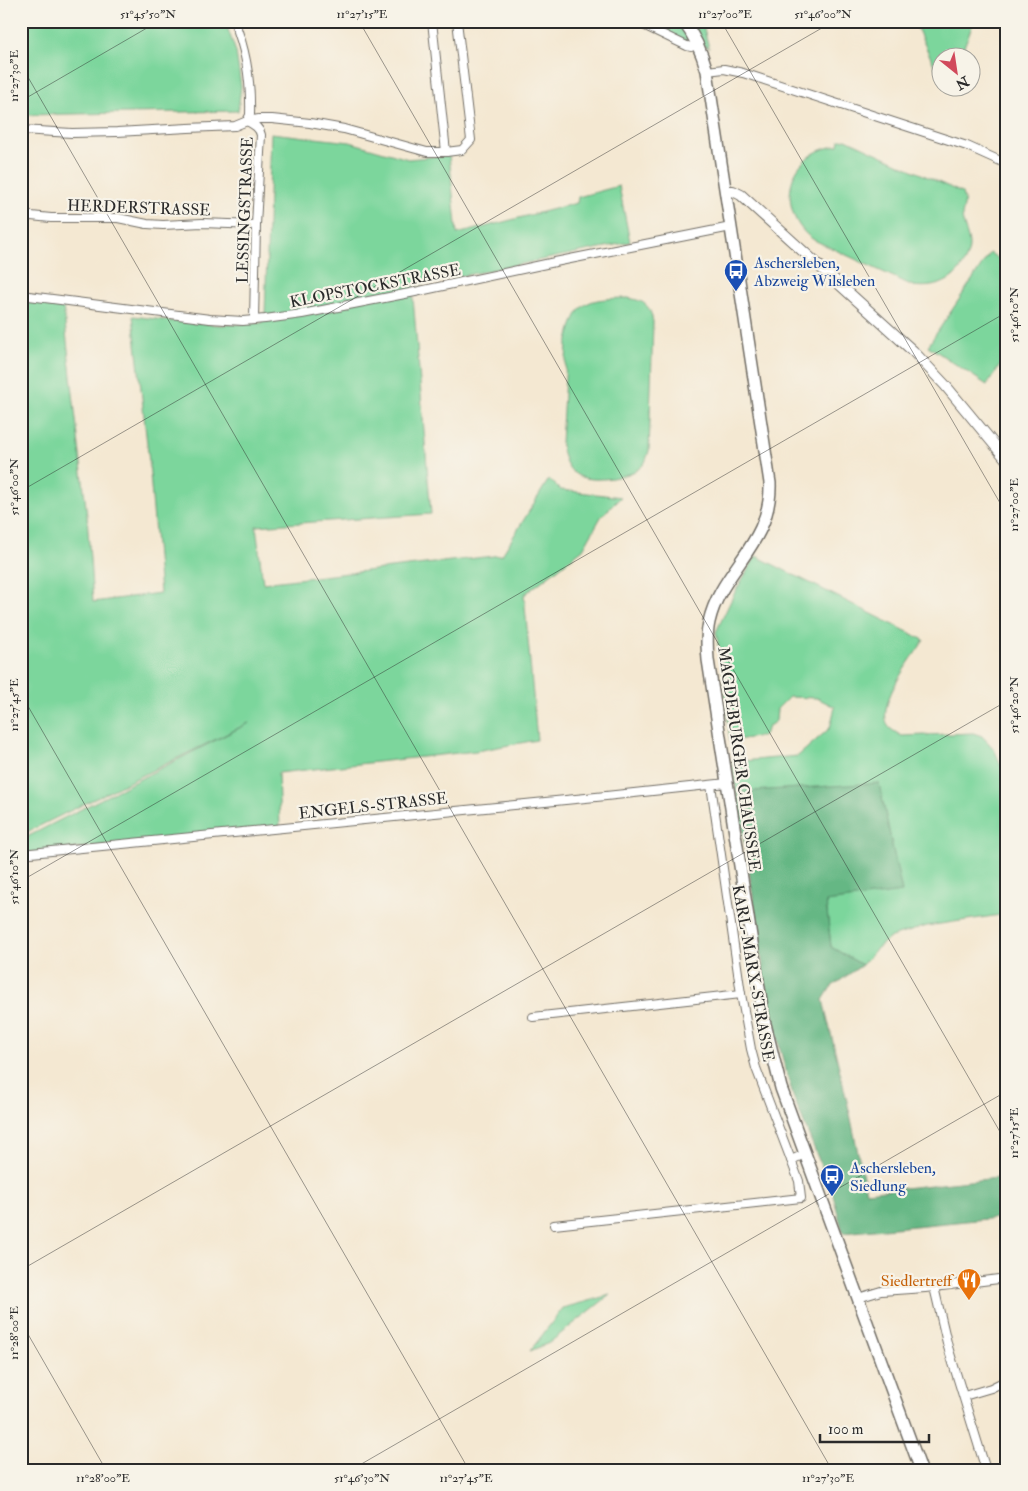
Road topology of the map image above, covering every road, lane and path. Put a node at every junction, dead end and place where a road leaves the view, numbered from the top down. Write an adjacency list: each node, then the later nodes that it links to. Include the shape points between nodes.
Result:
1 (234, 21): 8 (street, LESSINGSTRASSE, via 249,75 250,115)
2 (432, 21): 10 (street)
3 (457, 21): 10 (street, via 471,140 462,150)
4 (635, 21): 6 (street, via 687,46)
5 (683, 21): 6 (main road, MAGDEBURGER CHAUSSEE)
6 (698, 44): 7 (main road, MAGDEBURGER CHAUSSEE)
7 (707, 71): 11 (street, via 724,69 743,73 967,146); 12 (main road, MAGDEBURGER CHAUSSEE)
8 (247, 121): 9 (street, via 235,126 117,132); 10 (street, via 272,119 310,123 365,134 427,152); 14 (street, LESSINGSTRASSE, via 256,126 261,135)
9 (21, 130)
10 (446, 152)
11 (1007, 164)
12 (726, 191): 15 (main road, MAGDEBURGER CHAUSSEE); 18 (street, via 741,195 913,351)
13 (21, 215): 14 (street, HERDERSTRASSE, via 118,218 163,225)
14 (256, 225): 17 (street, LESSINGSTRASSE)
15 (731, 227): 17 (street, KLOPSTOCKSTRASSE, via 397,296); 19 (main road, MAGDEBURGER CHAUSSEE, via 768,466 770,498 762,526 721,593 707,633 708,660)
16 (21, 295): 17 (street, KLOPSTOCKSTRASSE, via 210,319)
17 (254, 320)
18 (1007, 460)
19 (727, 783): 20 (street, ENGELS-STRASSE); 24 (main road, MAGDEBURGER CHAUSSEE, via 764,1020 777,1075)
20 (711, 785): 21 (street, ENGELS-STRASSE); 22 (street, KARL-MARX-STRASSE)
21 (21, 854)
22 (740, 994): 23 (street); 25 (street, KARL-MARX-STRASSE, via 756,1068)
23 (533, 1017)
24 (806, 1154): 25 (street); 29 (main road, MAGDEBURGER CHAUSSEE)
25 (791, 1160): 26 (street, KARL-MARX-STRASSE, via 801,1198)
26 (554, 1225)
27 (1007, 1278): 28 (street)
28 (934, 1287): 29 (street, via 881,1291); 31 (street)
29 (858, 1298): 32 (main road, MAGDEBURGER CHAUSSEE)
30 (1007, 1380): 31 (street)
31 (964, 1396): 33 (street)
32 (921, 1470)
33 (986, 1470)

